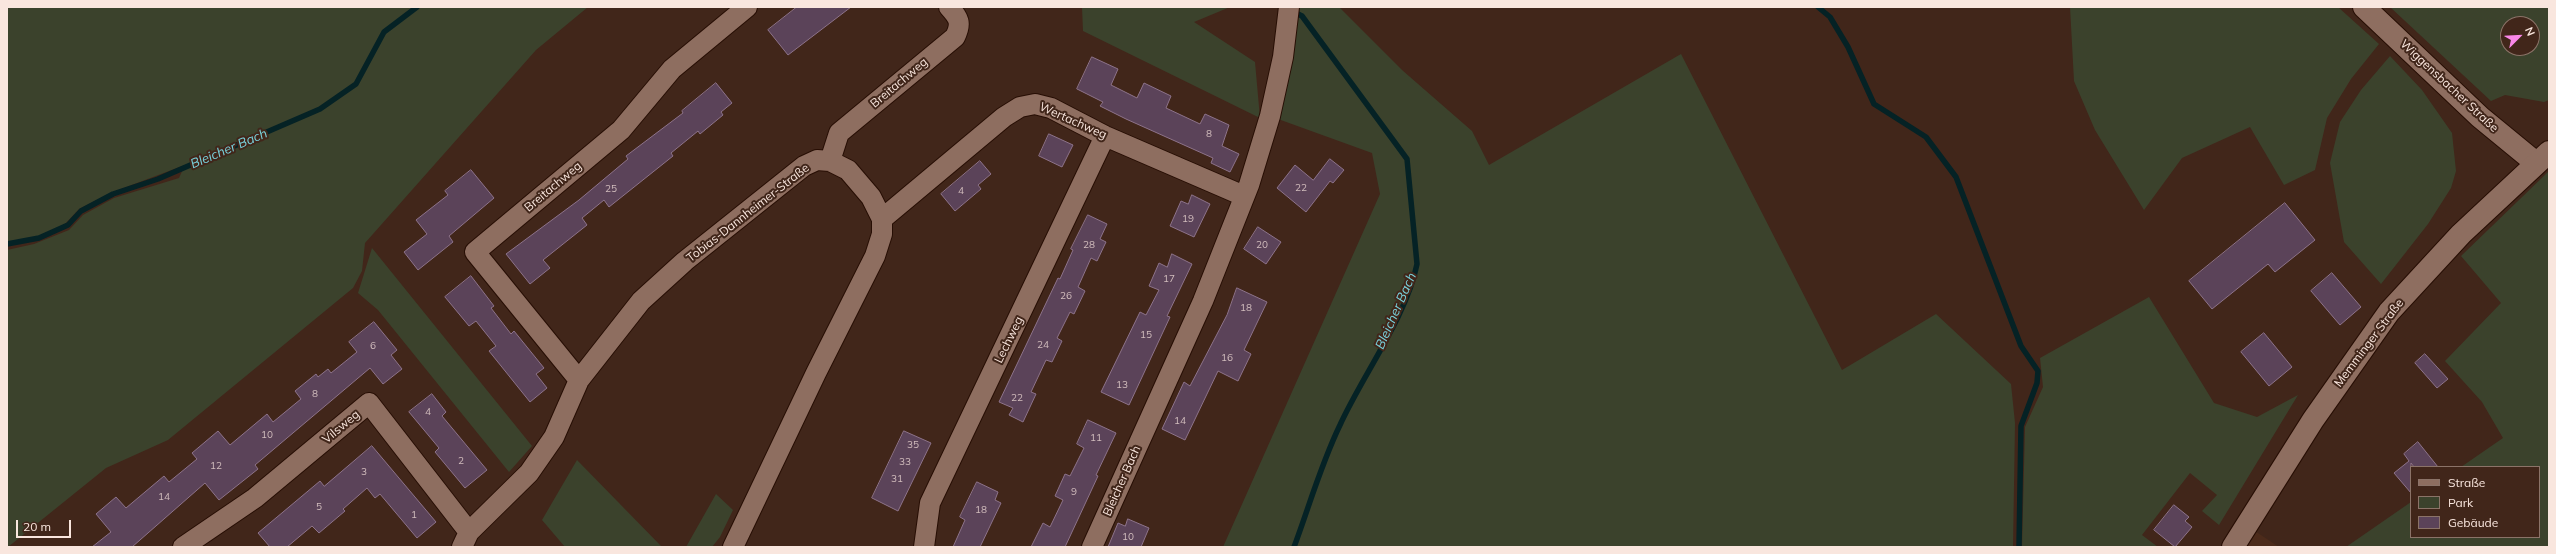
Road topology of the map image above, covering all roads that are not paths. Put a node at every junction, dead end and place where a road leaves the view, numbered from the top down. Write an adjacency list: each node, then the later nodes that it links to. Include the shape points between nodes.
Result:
1 (747, 7): 10 (street, Breitachweg, via 672,69 621,130 475,252)
2 (949, 7): 7 (street, Breitachweg, via 959,18 960,27 955,36 839,133)
3 (2364, 7): 6 (main road, Wiggensbacher Straße, via 2480,117)
4 (1289, 13): 8 (street, Bleicher Bach, via 1270,116)
5 (1105, 136): 8 (street, Wertachweg); 9 (street, Wertachweg, via 1051,108 1035,104 1020,107 1004,117); 14 (street, Lechweg, via 930,503)
6 (2542, 158): 16 (main road, Memminger Straße, via 2461,234 2390,312 2313,420)
7 (830, 162): 9 (street, Tobias-Dannheimer-Straße, via 848,170 856,178 871,197); 10 (street, Tobias-Dannheimer-Straße, via 817,160 804,166 685,262 641,301)
8 (1244, 196): 15 (street, Bleicher Bach, via 1203,301)
9 (882, 218): 13 (street, via 882,234 875,256)
10 (579, 380): 11 (street, Tobias-Dannheimer-Straße, via 554,437 529,473)
11 (465, 540): 12 (street, Vilsweg, via 369,403 255,498)
12 (183, 547)
13 (733, 547)
14 (924, 547)
15 (1092, 547)
16 (2233, 547)

